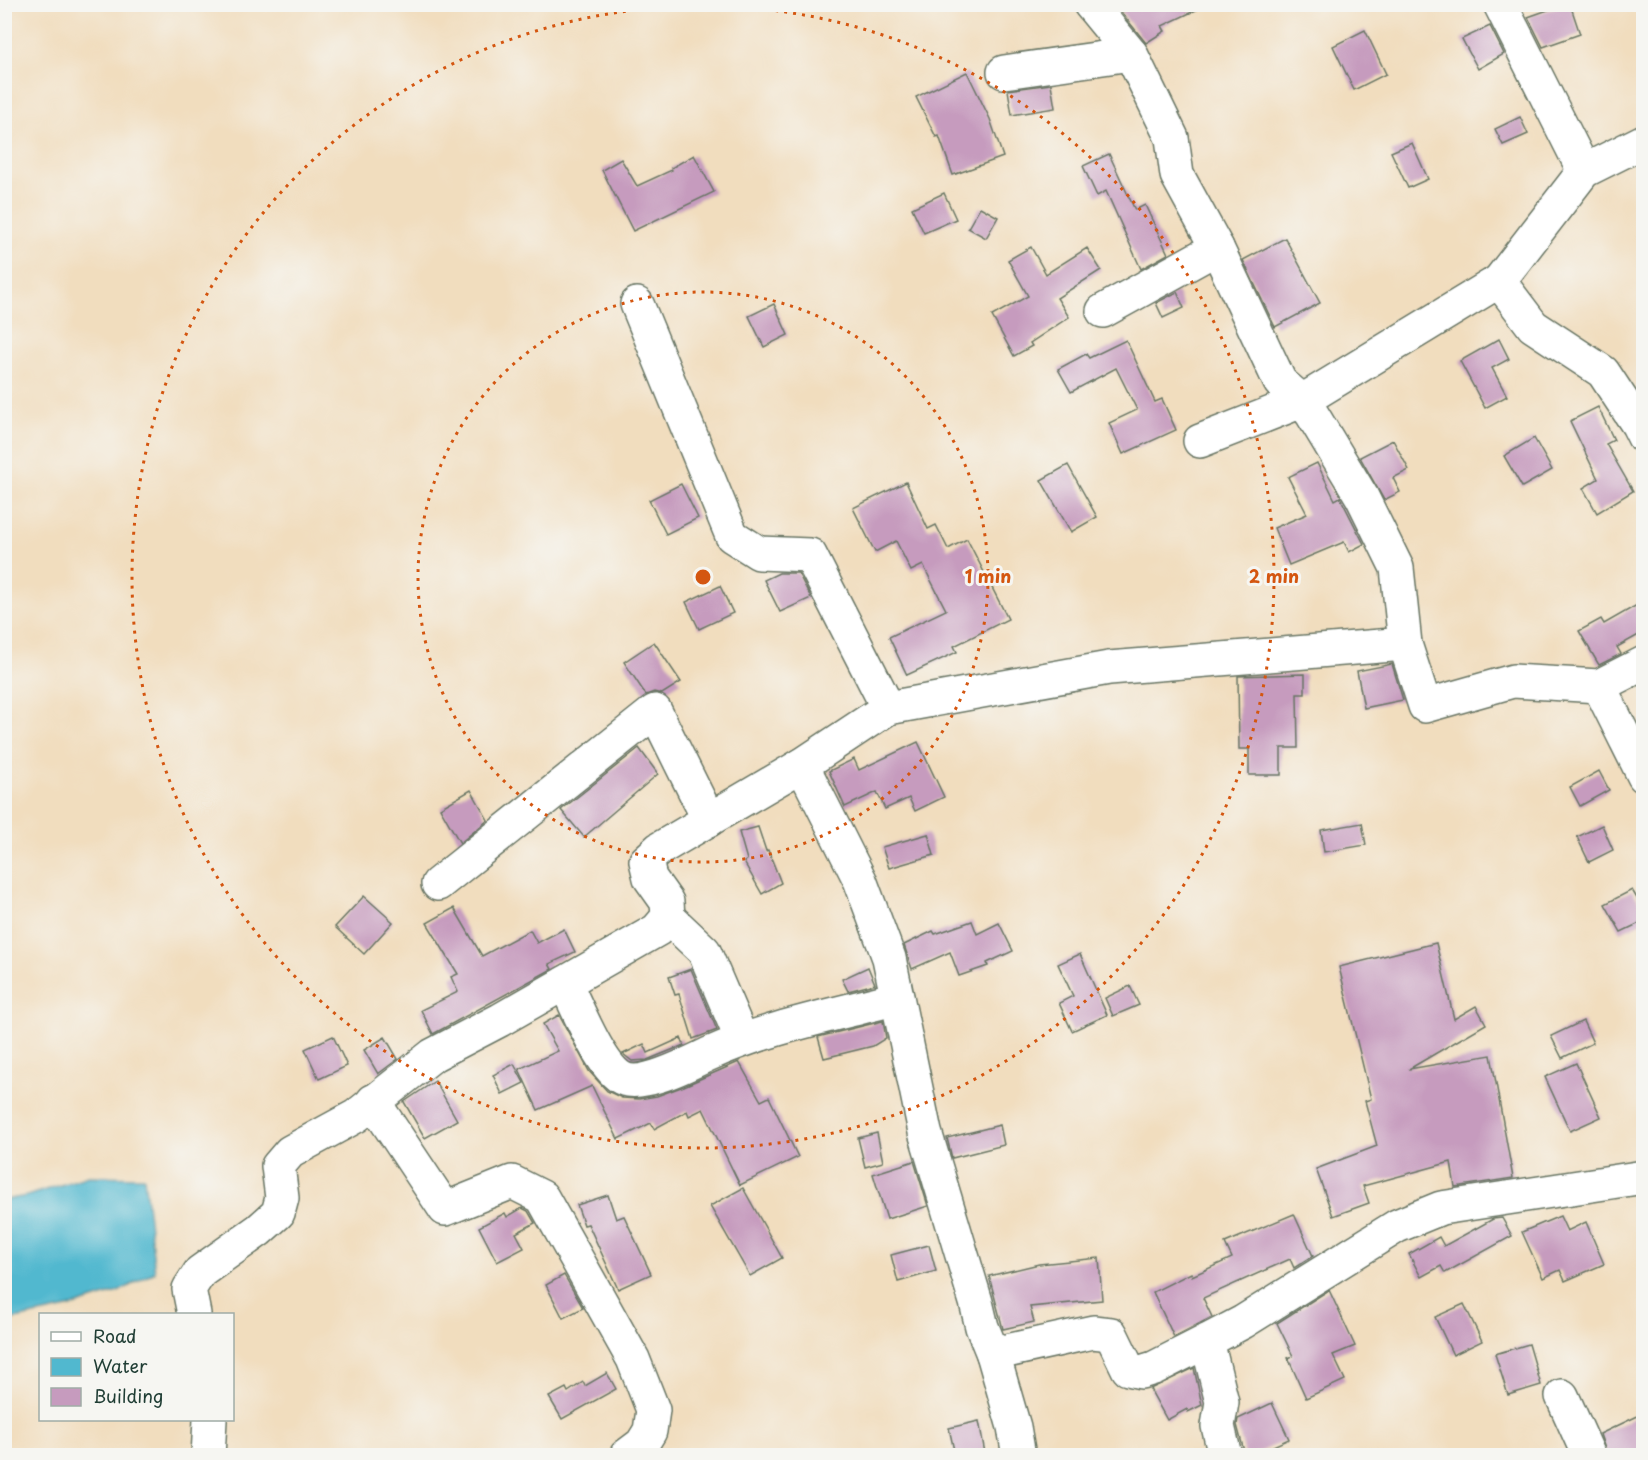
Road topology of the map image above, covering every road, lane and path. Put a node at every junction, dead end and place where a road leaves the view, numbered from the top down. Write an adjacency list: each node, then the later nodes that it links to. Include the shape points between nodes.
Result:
1 (1090, 4): 3 (street)
2 (1500, 4): 6 (street)
3 (1131, 54): 4 (street); 7 (street, via 1172,138 1177,175)
4 (1004, 72)
5 (1644, 141): 6 (street)
6 (1584, 171): 8 (street)
7 (1217, 248): 10 (street); 11 (street, via 1280,382)
8 (1499, 281): 11 (street); 12 (street, via 1533,326 1603,372)
9 (637, 304): 17 (street, via 732,536 759,553 810,555)
10 (1103, 311)
11 (1302, 401): 13 (street); 14 (street, via 1362,497 1397,568)
12 (1644, 437)
13 (1200, 441)
14 (1405, 644): 16 (street, via 1425,706 1513,681); 17 (street, via 1109,668)
15 (1644, 663): 16 (street)
16 (1599, 686): 18 (street)
17 (888, 708): 19 (street)
18 (1644, 776)
19 (808, 777): 20 (street); 24 (street, via 860,880 889,958)
20 (710, 820): 21 (street, via 655,711); 22 (street, via 659,849 646,861 650,878 667,902)
21 (438, 884)
22 (669, 917): 23 (street, via 657,930); 25 (street, via 704,951)
23 (565, 983): 25 (street, via 606,1064 620,1078 632,1082 653,1078); 26 (street, via 434,1054)
24 (897, 998): 25 (street); 30 (street, via 925,1132)
25 (742, 1040)
26 (373, 1101): 28 (street, via 356,1116 290,1152 278,1166 282,1198 278,1213 200,1272 189,1289); 34 (street, via 445,1209 512,1182 542,1197 633,1359 653,1410 650,1431 642,1444)
27 (1644, 1177): 29 (street, via 1441,1208 1397,1226)
28 (194, 1313)
29 (1208, 1341): 30 (street, via 1141,1372 1128,1368 1111,1334 1093,1332); 36 (street, via 1221,1402 1218,1426)
30 (993, 1354): 35 (street)
31 (1562, 1395): 37 (street)
32 (210, 1421): 33 (street)
33 (208, 1455)
34 (626, 1455)
35 (1019, 1455)
36 (1225, 1455)
37 (1589, 1455)

